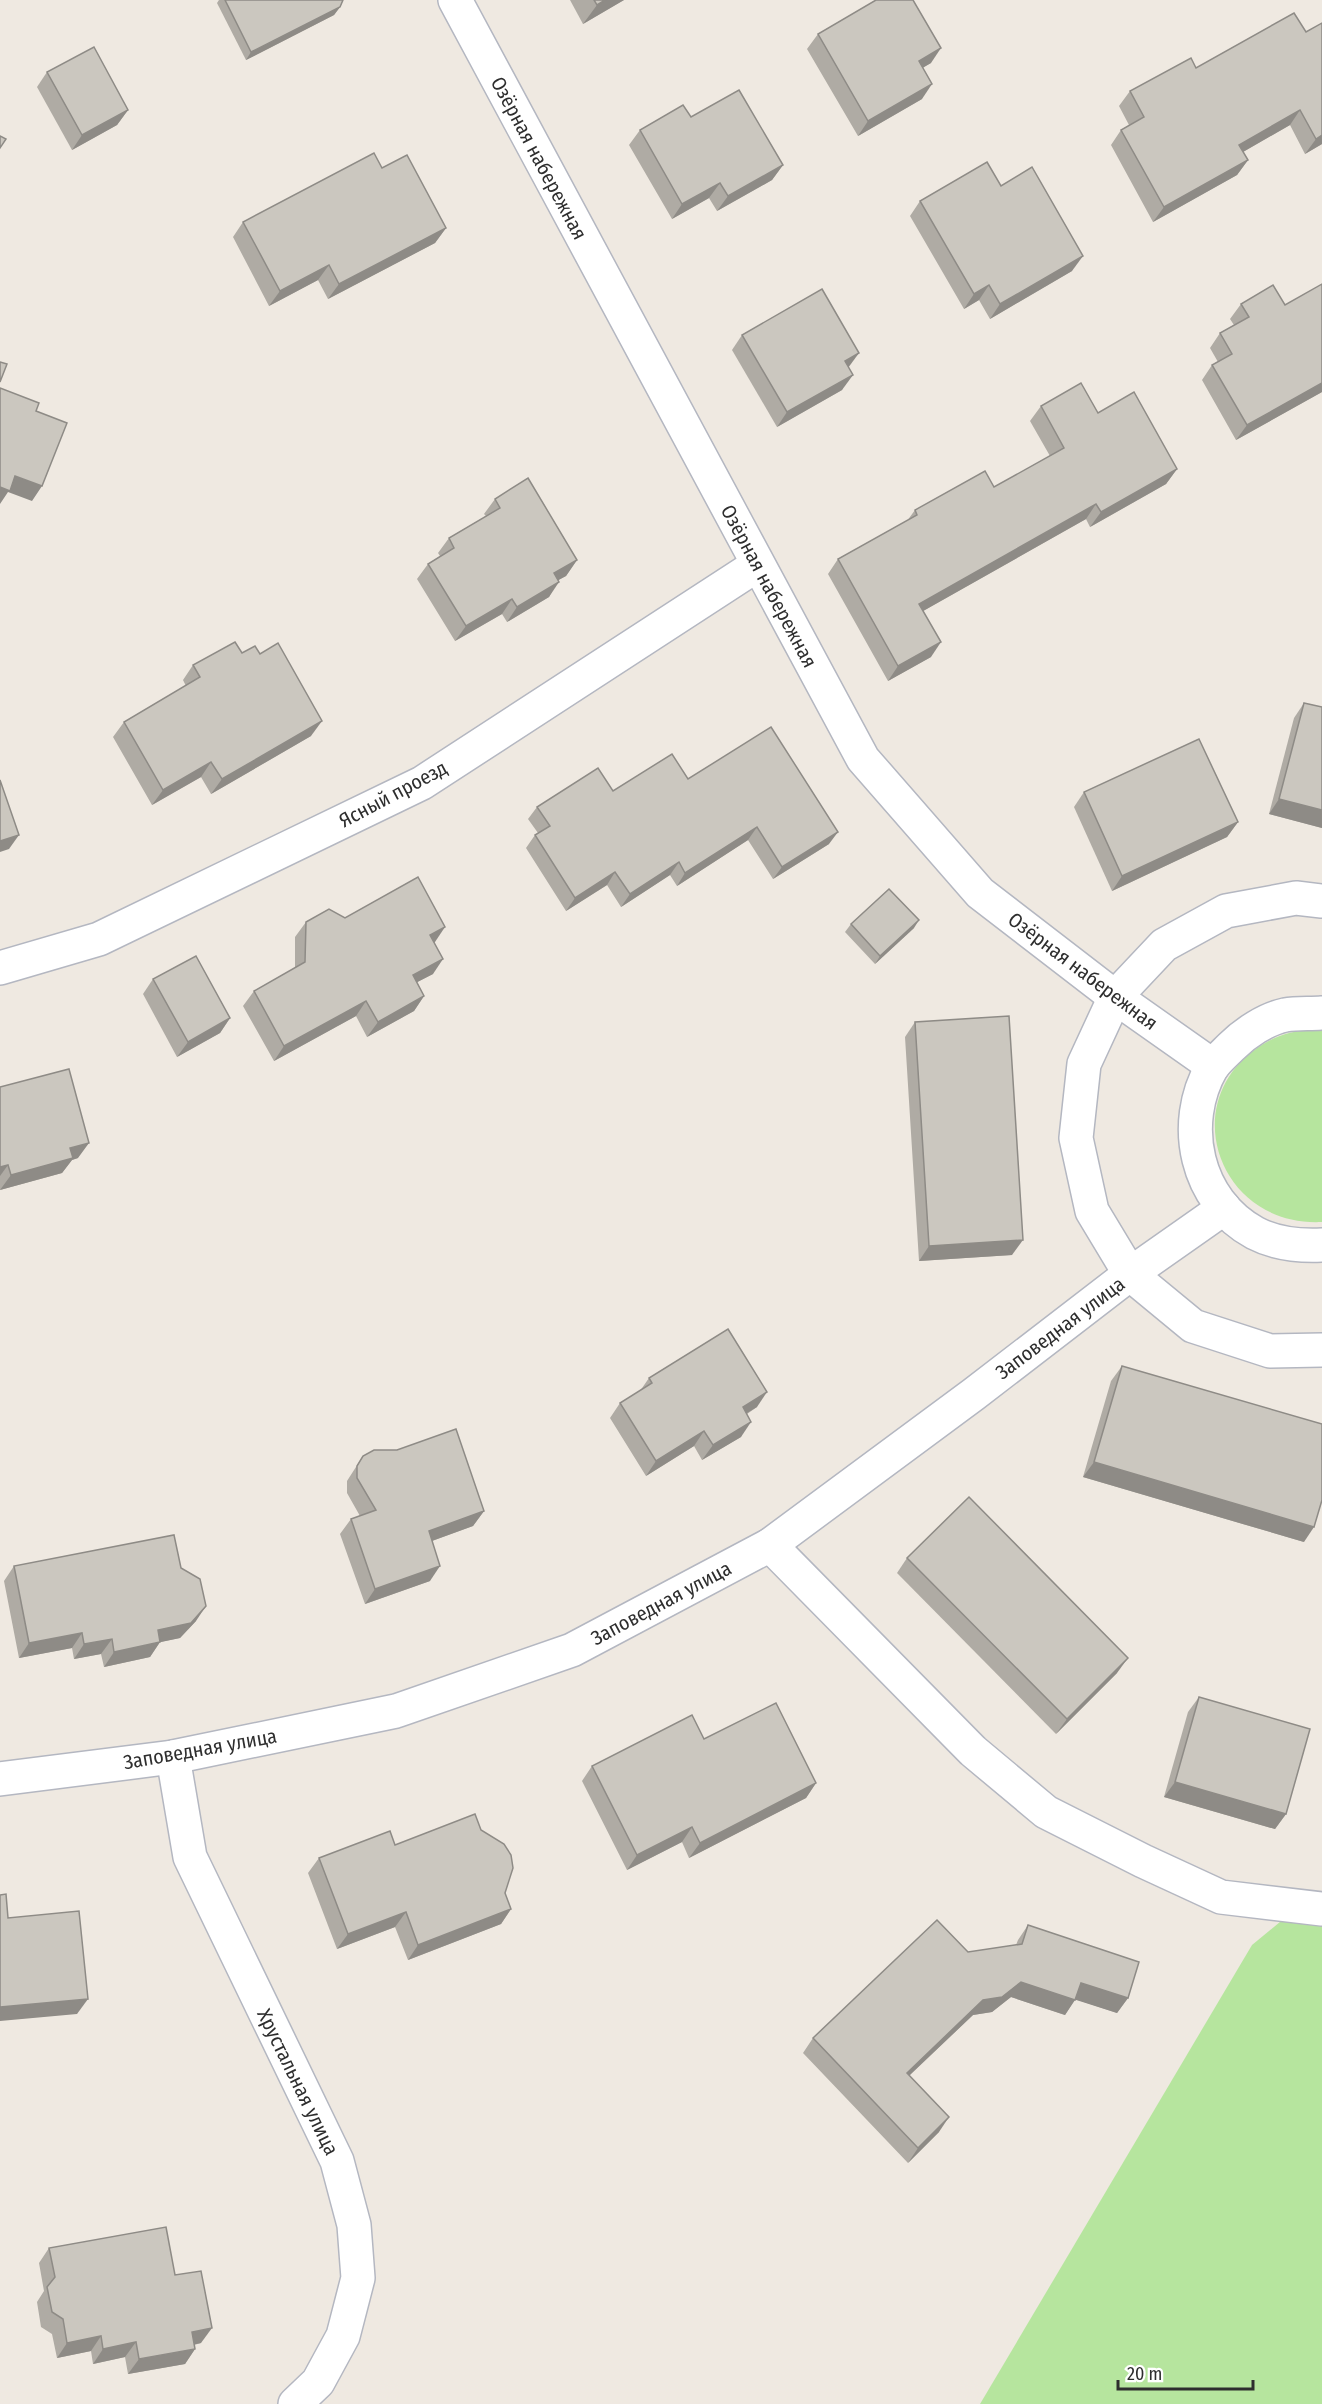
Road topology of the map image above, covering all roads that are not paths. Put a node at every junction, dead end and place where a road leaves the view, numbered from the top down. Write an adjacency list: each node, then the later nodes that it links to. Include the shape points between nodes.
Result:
1 (455, 0): 2 (street, Озёрная набережная)
2 (757, 565): 4 (street, Ясный проезд, via 422,783 99,939); 5 (street, Озёрная набережная, via 863,759 980,893)
3 (1322, 901): 5 (street, via 1296,898 1226,911 1164,945)
4 (0, 968)
5 (1115, 997): 7 (street, Озёрная набережная); 10 (street, via 1084,1064 1076,1138 1092,1211)
6 (1322, 1013): 7 (street, via 1284,1016 1244,1034)
7 (1213, 1066): 8 (street, via 1198,1101 1194,1138 1203,1176)
8 (1224, 1208): 9 (street, via 1256,1233 1295,1246); 10 (street, Заповедная улица)
9 (1322, 1245)
10 (1131, 1274): 11 (street, via 1193,1326 1270,1351); 12 (street, Заповедная улица)
11 (1322, 1350)
12 (770, 1545): 13 (street, Заповедная улица, via 572,1650 396,1711); 15 (street, via 973,1751 1047,1812 1221,1897)
13 (173, 1757): 14 (street, Заповедная улица); 16 (street, Хрустальная улица, via 190,1857 337,2161 354,2225 358,2278 343,2336 318,2382)
14 (0, 1779)
15 (1322, 1909)
16 (296, 2404)

